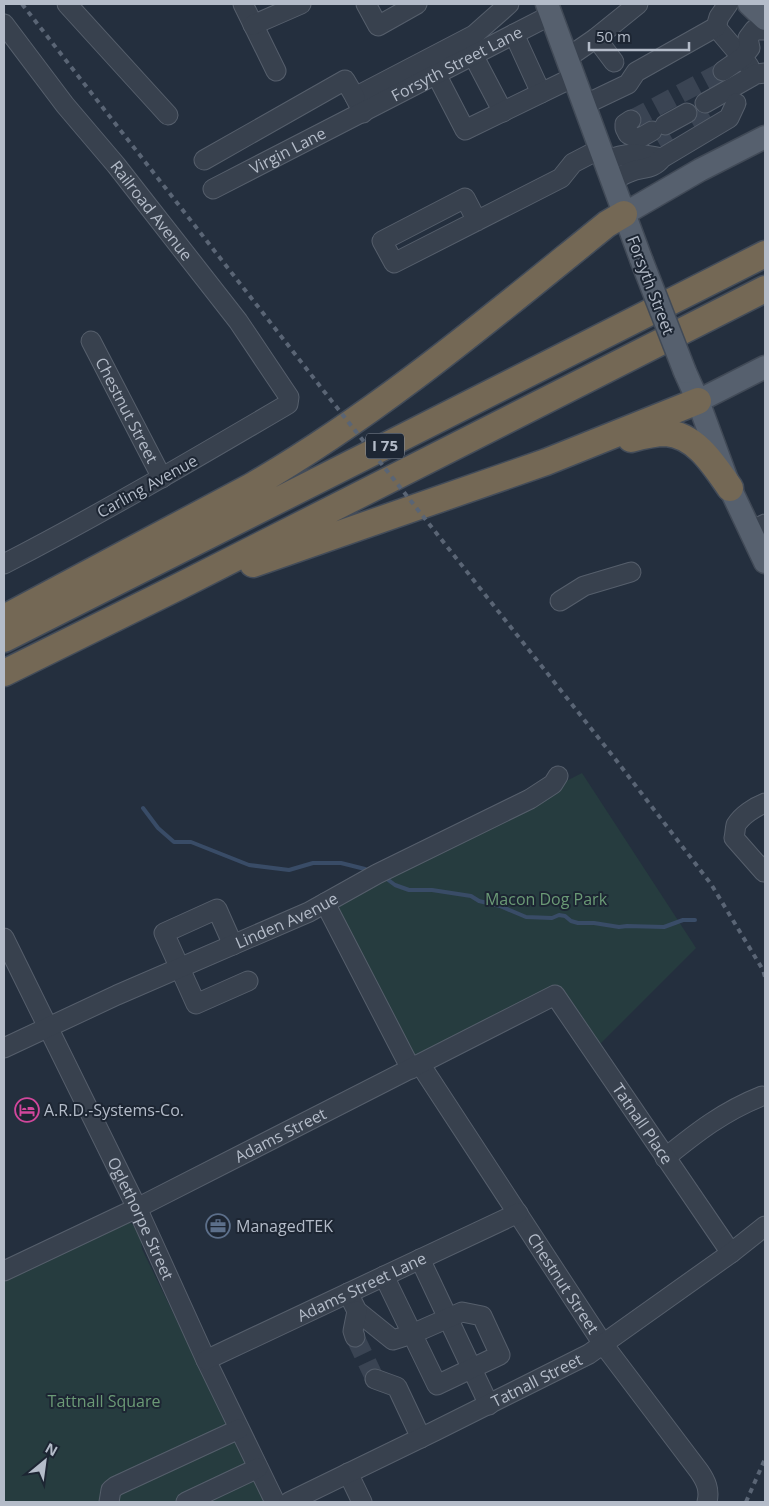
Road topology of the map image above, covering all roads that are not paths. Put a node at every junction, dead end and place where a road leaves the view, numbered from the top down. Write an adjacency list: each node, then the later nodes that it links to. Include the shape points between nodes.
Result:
1 (67, 4): 31 (street)
2 (243, 4): 13 (street)
3 (301, 4): 13 (street)
4 (366, 4): 5 (street, via 378,26)
5 (417, 4)
6 (509, 4): 27 (street, via 474,35)
7 (638, 4): 17 (street)
8 (728, 4): 14 (street)
9 (749, 4): 11 (main road)
10 (549, 9): 16 (street, Forsyth Street Lane); 21 (main road, Forsyth Street)
11 (765, 19)
12 (4, 24): 46 (street, Railroad Avenue, via 238,321 289,398)
13 (253, 25): 22 (street)
14 (716, 27): 18 (street); 28 (street, via 636,72 628,84)
15 (765, 31): 18 (street, via 754,30 748,38)
16 (514, 34): 19 (street, Forsyth Street Lane); 26 (street)
17 (596, 38): 20 (street); 21 (street)
18 (753, 51): 23 (street); 25 (street)
19 (473, 56): 24 (street, Forsyth Street Lane); 30 (street)
20 (614, 62)
21 (570, 68): 26 (street); 28 (main road, Forsyth Street)
22 (276, 71)
23 (723, 71)
24 (436, 74): 27 (street, Forsyth Street Lane); 30 (street, via 465,130)
25 (747, 86): 29 (street); 35 (street, via 729,118)
26 (541, 93): 30 (street)
27 (359, 105): 36 (street, via 345,80); 38 (street, Virgin Lane)
28 (584, 106): 37 (main road, Forsyth Street)
29 (709, 110)
30 (503, 112)
31 (168, 115)
32 (631, 120): 35 (street, via 625,128 628,134)
33 (691, 120): 35 (street)
34 (765, 137): 39 (main road)
35 (659, 139): 37 (street, via 633,154 620,155)
36 (204, 160)
37 (605, 164): 39 (main road, Forsyth Street); 40 (street, via 573,163 561,178)
38 (213, 189)
39 (624, 214): 45 (main road, Forsyth Street, bridge); 56 (highway, via 357,420 312,450 252,486)
40 (477, 221): 40 (street, via 394,263 382,241 465,198)
41 (765, 254): 57 (highway, I 75)
42 (765, 289): 54 (highway, I 75)
43 (91, 341): 48 (street, Chestnut Street)
44 (765, 367): 45 (main road)
45 (698, 401): 47 (highway); 49 (main road, Forsyth Street)
46 (288, 404): 48 (street, Carling Avenue)
47 (546, 462): 49 (highway, via 655,433 667,433 696,445); 54 (highway)
48 (162, 478): 52 (street, Carling Avenue)
49 (730, 488): 50 (main road, Forsyth Street)
50 (758, 528): 51 (main road, Forsyth Street)
51 (765, 562)
52 (4, 564)
53 (631, 572): 55 (street, via 584,586)
54 (180, 586): 58 (highway, I 75)
55 (560, 601)
56 (4, 618)
57 (4, 639)
58 (4, 673)
59 (558, 776): 62 (street, Linden Avenue, via 553,784 530,799)
60 (765, 803): 61 (street, via 745,815 736,826 734,838)
61 (765, 872)
62 (325, 903): 64 (street, Linden Avenue); 70 (street, Chestnut Street)
63 (4, 938): 68 (street, Oglethorpe Street)
64 (233, 944): 65 (street, Linden Avenue); 65 (street, via 217,909 164,933)
65 (180, 968): 66 (street, via 196,1004); 68 (street, Linden Avenue)
66 (248, 981)
67 (555, 995): 70 (street, Adams Street); 72 (street, Tatnall Place)
68 (49, 1026): 69 (street, Linden Avenue); 73 (street, Oglethorpe Street)
69 (4, 1048)
70 (415, 1066): 73 (street, Adams Street); 74 (street, Chestnut Street)
71 (762, 1096): 72 (street, via 728,1112)
72 (665, 1158): 76 (street, Tatnall Place)
73 (137, 1208): 78 (street, Adams Street); 86 (street, Oglethorpe Street)
74 (518, 1213): 77 (street, Adams Street Lane); 85 (street, Chestnut Street)
75 (765, 1226): 76 (street, Tatnall Street)
76 (730, 1253): 85 (street, Tatnall Street)
77 (420, 1259): 79 (street, Adams Street Lane); 82 (street)
78 (4, 1270)
79 (384, 1276): 80 (street, Adams Street Lane); 83 (street)
80 (348, 1293): 81 (street); 86 (street, Adams Street Lane)
81 (357, 1312): 83 (street, via 393,1340); 84 (street)
82 (448, 1318): 83 (street); 87 (street); 87 (street, via 462,1312 482,1316 500,1355)
83 (412, 1334): 87 (street, via 437,1385)
84 (355, 1337)
85 (603, 1344): 89 (street, Tatnall Street); 95 (street, Chestnut Street, via 700,1471 707,1484)
86 (206, 1360): 90 (street, Oglethorpe Street)
87 (472, 1369): 89 (street)
88 (375, 1378): 91 (street, via 397,1387)
89 (489, 1405): 91 (street, Tatnall Street)
90 (240, 1429): 92 (street, Oglethorpe Street); 96 (street, via 116,1486 111,1490)
91 (421, 1438): 93 (street, Tatnall Street)
92 (258, 1468): 97 (street); 98 (street, Oglethorpe Street)
93 (348, 1474): 94 (street, Tatnall Street); 100 (street)
94 (310, 1498): 99 (street, Tatnall Street)
95 (707, 1501)
96 (109, 1502)
97 (186, 1502)
98 (275, 1502)
99 (289, 1502)
100 (362, 1502)

